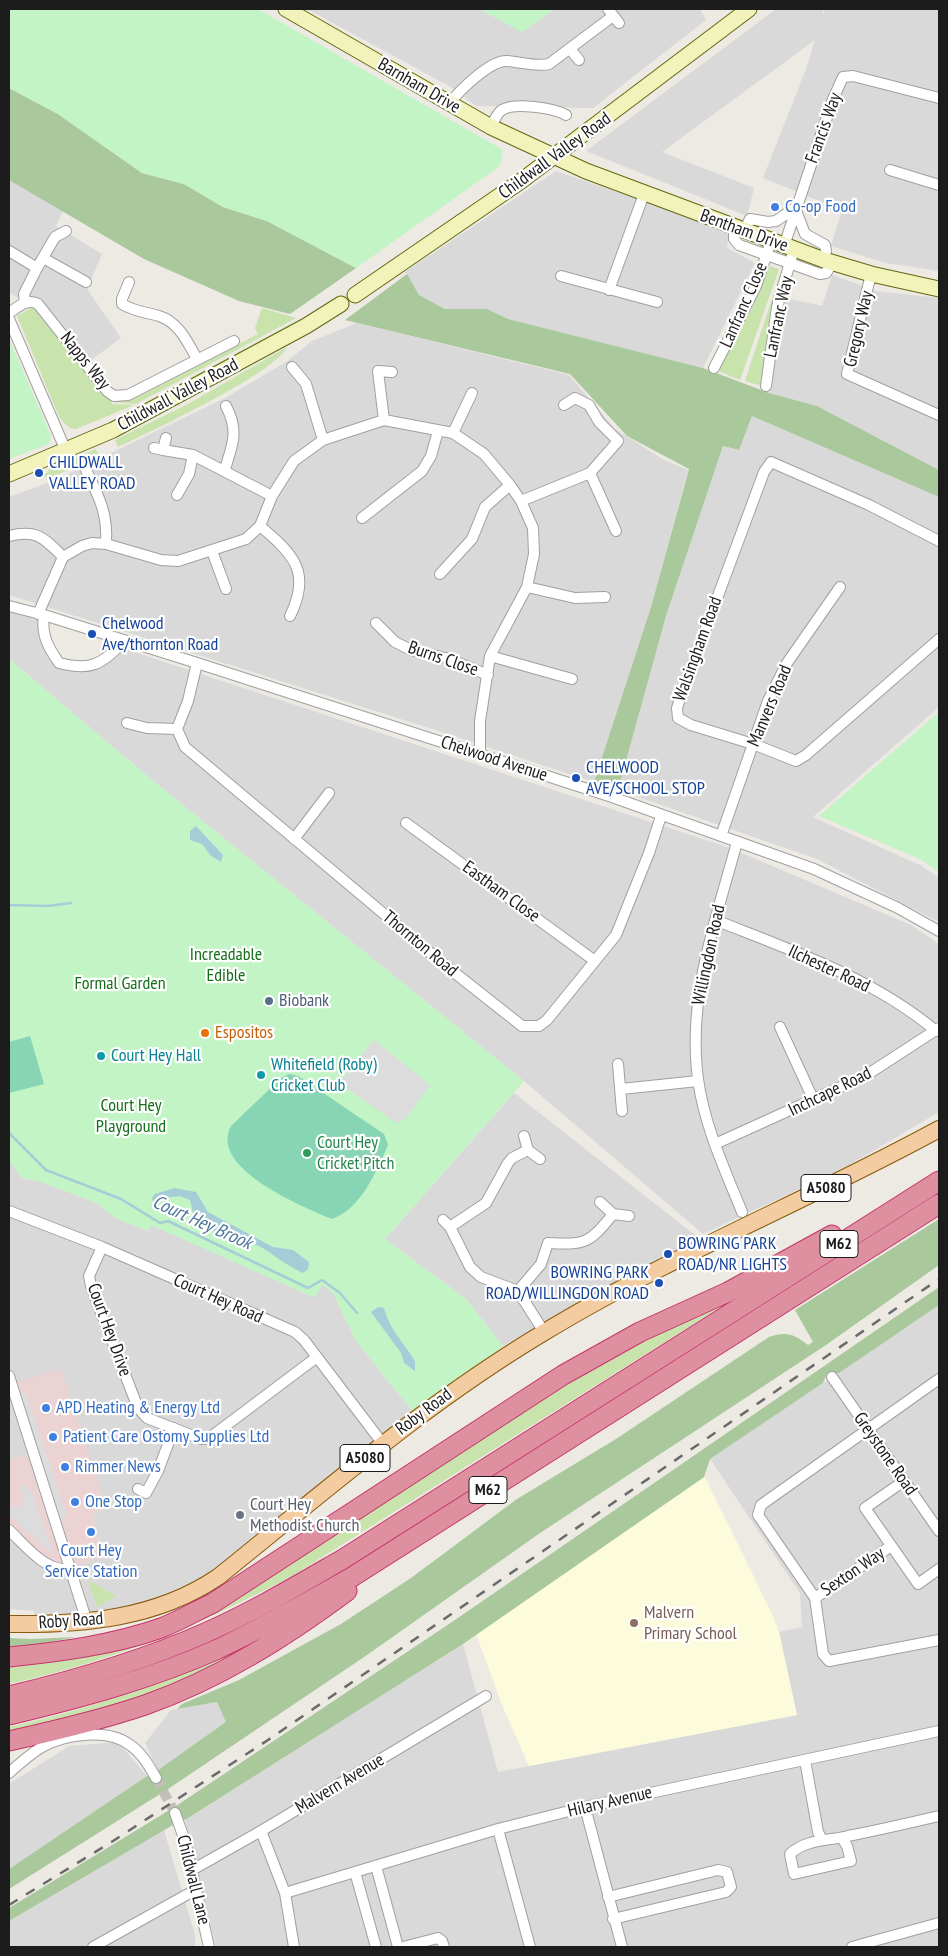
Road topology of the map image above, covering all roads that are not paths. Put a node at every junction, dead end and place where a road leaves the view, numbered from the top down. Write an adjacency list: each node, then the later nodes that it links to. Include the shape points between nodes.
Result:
1 (286, 9): 7 (main road, Barnham Drive)
2 (749, 9): 10 (main road, Childwall Valley Road)
3 (613, 16): 4 (street)
4 (570, 49): 5 (street); 7 (street, via 547,65 497,62 460,90)
5 (579, 60)
6 (939, 98): 14 (street, Francis Way, via 853,76 843,77)
7 (449, 104): 9 (main road, Barnham Drive)
8 (566, 114): 9 (street, via 550,109 508,108 500,111)
9 (491, 126): 10 (main road, Barnham Drive)
10 (556, 155): 13 (main road, Bentham Drive); 28 (main road, Childwall Valley Road, via 456,228)
11 (890, 170): 12 (street)
12 (939, 185)
13 (644, 194): 15 (main road, Bentham Drive); 26 (street)
14 (796, 208): 15 (street, via 772,222 750,219); 17 (street, Francis Way); 20 (street, via 805,234 825,245)
15 (739, 229): 17 (main road, Bentham Drive)
16 (66, 231): 19 (street, via 56,237)
17 (781, 250): 20 (main road, Bentham Drive); 37 (street, Lanfranc Close, via 756,286); 39 (street, Lanfranc Way)
18 (9, 251): 21 (street)
19 (43, 258): 21 (street); 24 (street)
20 (828, 261): 22 (main road, Bentham Drive)
21 (37, 268): 30 (street, via 24,294)
22 (871, 274): 27 (main road, Bentham Drive); 43 (street, Gregory Way, via 847,374)
23 (562, 276): 26 (street)
24 (86, 282)
25 (129, 282): 35 (street, via 122,304 132,310 170,320)
26 (609, 290): 29 (street)
27 (936, 290)
28 (355, 295)
29 (657, 302)
30 (24, 303): 32 (street); 35 (street, Napps Way, via 35,302 44,310 114,396 128,395)
31 (341, 304): 51 (main road, Childwall Valley Road, via 130,421)
32 (9, 313)
33 (9, 319): 51 (street)
34 (234, 341): 35 (street, Napps Way)
35 (197, 359)
36 (292, 367): 48 (street, via 306,384)
37 (714, 368)
38 (392, 372): 44 (street, via 378,371)
39 (766, 386)
40 (472, 392): 46 (street)
41 (564, 405): 49 (street, via 574,398 589,405)
42 (226, 406): 53 (street, via 235,428)
43 (939, 415)
44 (384, 420): 45 (street); 48 (street)
45 (438, 431): 46 (street); 61 (street, via 431,456 422,471)
46 (453, 433): 57 (street, via 484,454)
47 (166, 438): 52 (street, via 159,449)
48 (323, 440): 59 (street, via 294,461)
49 (618, 441): 50 (street); 55 (street)
50 (627, 447)
51 (66, 451): 56 (main road, Childwall Valley Road)
52 (192, 454): 53 (street); 58 (street, via 189,474)
53 (225, 469): 59 (street)
54 (86, 470): 66 (street, via 104,509)
55 (590, 473): 60 (street); 63 (street)
56 (9, 474)
57 (510, 485): 60 (street); 69 (street, via 485,507 472,539)
58 (176, 495)
59 (272, 496): 62 (street)
60 (522, 501): 70 (street, via 532,528 534,554)
61 (362, 518)
62 (260, 526): 67 (street, via 246,539); 76 (street, via 284,546 299,572 299,598)
63 (616, 531)
64 (9, 536): 68 (street, via 24,533 39,536)
65 (939, 541): 86 (street, Walsingham Road, via 869,505 771,462 764,472 676,708 678,718 691,725)
66 (106, 544): 67 (street, via 178,562); 68 (street, via 82,546)
67 (212, 552): 72 (street)
68 (63, 557): 75 (street)
69 (440, 574)
70 (527, 587): 73 (street, via 575,598); 80 (street)
71 (840, 587): 86 (street, Manvers Road, via 788,663 768,701)
72 (226, 589)
73 (605, 597)
74 (9, 606): 75 (street, Chelwood Avenue)
75 (41, 614): 79 (street, Chelwood Avenue); 79 (street, via 48,646 59,663 76,667 96,666)
76 (290, 616)
77 (376, 623): 82 (street, Burns Close, via 395,642 411,650 446,658)
78 (939, 639): 86 (street, Walsingham Road, via 796,761)
79 (124, 642): 81 (street, Chelwood Avenue)
80 (490, 656): 82 (street); 83 (street)
81 (197, 663): 85 (street); 87 (street, Chelwood Avenue)
82 (488, 675): 87 (street, via 480,721)
83 (572, 679)
84 (127, 723): 85 (street, via 147,728)
85 (177, 729): 92 (street, Thornton Road, via 185,747)
86 (753, 744): 91 (street, Manvers Road)
87 (480, 755): 89 (street, Chelwood Avenue, via 612,797)
88 (329, 793): 92 (street)
89 (660, 816): 91 (street, Chelwood Avenue); 96 (street, Thornton Road, via 620,926)
90 (406, 823): 96 (street, Eastham Close)
91 (721, 836): 93 (street, Chelwood Avenue)
92 (294, 839): 96 (street, Thornton Road, via 522,1026 539,1026 547,1020)
93 (738, 842): 94 (street, Willingdon Road); 95 (street, Chelwood Avenue, via 814,869)
94 (716, 920): 98 (street, Ilchester Road, via 841,972); 100 (street, Willingdon Road, via 699,990 695,1046)
95 (939, 931)
96 (595, 961)
97 (780, 1026): 102 (street)
98 (938, 1030): 102 (street, Inchcape Road, via 866,1076)
99 (618, 1064): 101 (street)
100 (698, 1080): 101 (street); 106 (street, Willingdon Road)
101 (621, 1089): 103 (street)
102 (814, 1101): 106 (street, Inchcape Road)
103 (622, 1112)
104 (939, 1129): 121 (main road, Roby Road / A5080, via 876,1163 710,1242)
105 (524, 1136): 107 (street)
106 (715, 1144): 114 (street, Willingdon Road)
107 (528, 1150): 108 (street); 120 (street, via 508,1163 486,1203 447,1223 470,1267 481,1277)
108 (540, 1159)
109 (939, 1177): 141 (highway, via 728,1292 640,1332 563,1375 213,1603 161,1628 51,1653)
110 (939, 1181): 142 (highway, M62, via 343,1559 265,1604 206,1633 137,1660)
111 (600, 1202): 115 (street)
112 (939, 1204): 129 (highway, M62)
113 (9, 1211): 119 (street, Court Hey Road)
114 (742, 1212)
115 (613, 1214): 116 (street); 118 (street, via 597,1233 583,1243)
116 (629, 1216)
117 (548, 1232): 118 (street)
118 (548, 1243): 120 (street, via 538,1270)
119 (102, 1247): 122 (street, Court Hey Road, via 295,1332); 126 (street, Court Hey Drive, via 90,1276 91,1286 138,1408 147,1418)
120 (518, 1292): 121 (street)
121 (544, 1332): 128 (main road, Roby Road / A5080, via 453,1390)
122 (317, 1357): 126 (street, Court Hey Drive, via 214,1436 202,1439); 128 (street, Court Hey Road)
123 (9, 1376): 136 (street)
124 (832, 1377): 127 (street, Greystone Road)
125 (939, 1379): 127 (street)
126 (174, 1428): 131 (street, via 146,1493)
127 (867, 1430): 130 (street, Greystone Road); 137 (street, via 761,1506 758,1515)
128 (383, 1444): 138 (main road, Roby Road / A5080, via 201,1589 146,1611)
129 (533, 1462): 144 (highway, M62, via 352,1577 218,1649 144,1678 74,1700); 146 (highway, via 308,1620 222,1671 146,1704)
130 (904, 1481): 133 (street, Greystone Road); 134 (street, Sexton Way, via 865,1508)
131 (138, 1489)
132 (9, 1530): 136 (street, via 47,1565 57,1570)
133 (939, 1531)
134 (891, 1546): 135 (street, Sexton Way, via 918,1584); 137 (street, Sexton Way)
135 (939, 1569)
136 (70, 1570): 138 (street)
137 (815, 1598): 140 (street, via 823,1654 829,1661)
138 (87, 1622): 139 (main road, Roby Road / A5080)
139 (9, 1624)
140 (939, 1640)
141 (9, 1657)
142 (9, 1696)
143 (486, 1696): 154 (street, Malvern Avenue)
144 (9, 1715)
145 (939, 1731): 147 (street, Hilary Avenue)
146 (9, 1742)
147 (805, 1760): 150 (street, Hilary Avenue); 156 (street)
148 (9, 1773): 149 (street, via 46,1745 90,1734 107,1734 135,1748)
149 (156, 1778)
150 (585, 1807): 153 (street, Hilary Avenue); 162 (street)
151 (175, 1813): 158 (street, Childwall Lane)
152 (939, 1816): 155 (street)
153 (498, 1829): 157 (street, Hilary Avenue); 173 (street)
154 (261, 1831): 158 (street, Malvern Avenue); 161 (street)
155 (842, 1838): 156 (street); 156 (street, via 851,1861 794,1874 790,1854 797,1848)
156 (822, 1840)
157 (376, 1866): 159 (street, Hilary Avenue); 170 (street)
158 (192, 1870): 160 (street, Childwall Lane)
159 (355, 1872): 161 (street, Hilary Avenue); 169 (street)
160 (197, 1889): 165 (street); 167 (street, Childwall Lane)
161 (285, 1893): 168 (street)
162 (608, 1897): 163 (street); 163 (street, via 718,1870 727,1872 730,1886 726,1892)
163 (614, 1919): 174 (street)
164 (939, 1923): 175 (street)
165 (104, 1944): 166 (street)
166 (93, 1947)
167 (209, 1947)
168 (294, 1947)
169 (376, 1947)
170 (398, 1947)
171 (403, 1947): 172 (street, via 438,1938)
172 (444, 1947)
173 (530, 1947)
174 (622, 1947)
175 (852, 1947)

